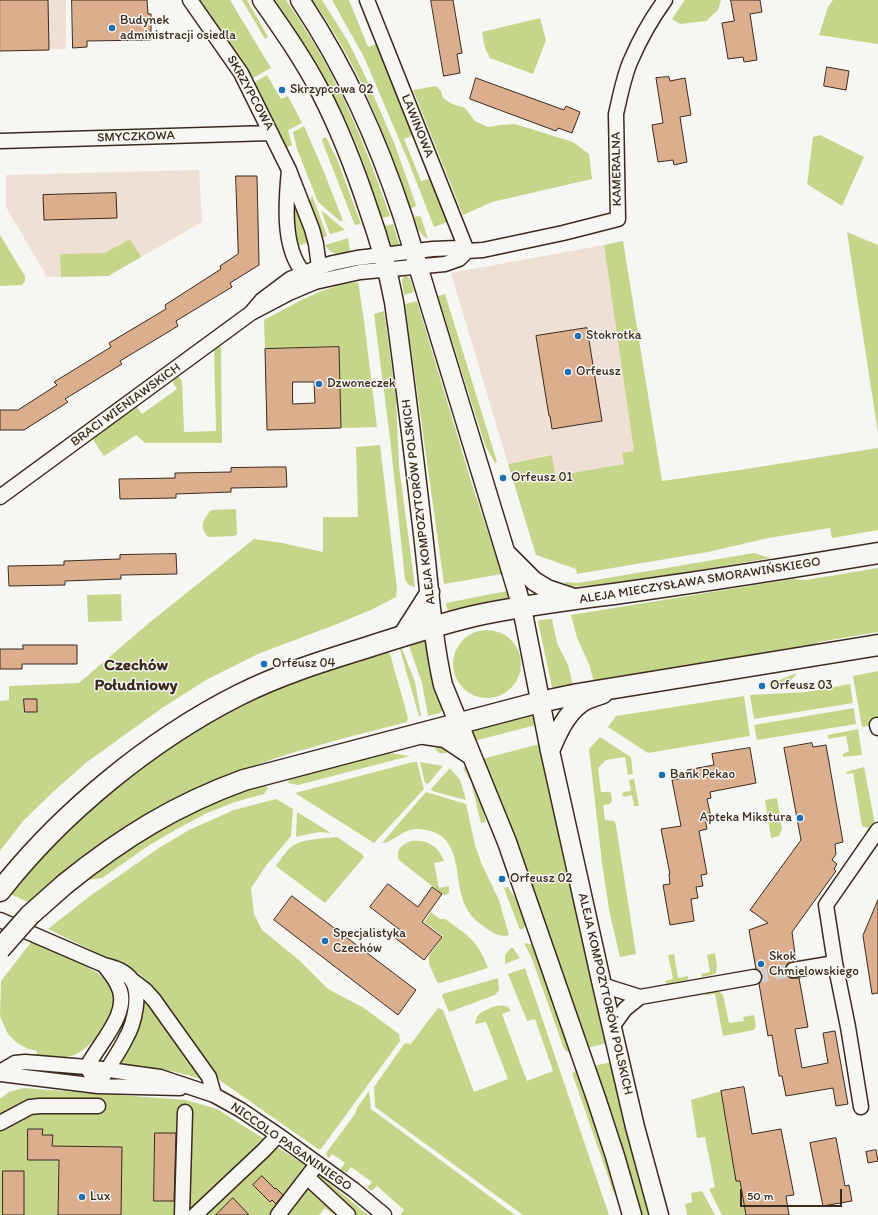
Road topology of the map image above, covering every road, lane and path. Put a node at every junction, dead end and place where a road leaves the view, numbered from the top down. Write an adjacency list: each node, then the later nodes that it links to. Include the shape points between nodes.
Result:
1 (190, 0): 6 (street, SKRZYPCOWA, via 241,73)
2 (262, 0): 11 (street, ALEJA KOMPOZYTORÓW POLSKICH, via 321,92 356,173)
3 (300, 0): 10 (street, via 334,54 371,132 394,190)
4 (367, 0): 9 (street, LAWINOWA)
5 (665, 0): 9 (street, KAMERALNA, via 630,61 617,108 618,220 510,245)
6 (272, 133): 7 (street, SMYCZKOWA); 8 (street, SKRZYPCOWA)
7 (0, 141)
8 (289, 170): 12 (street, SKRZYPCOWA, via 312,229); 13 (street, via 286,200 289,240)
9 (467, 251): 10 (street, KAMERALNA, via 459,259 445,264)
10 (416, 259): 11 (street, KAMERALNA); 17 (street)
11 (385, 262): 12 (street, BRACI WIENIAWSKICH, via 357,258); 14 (street, BRACI WIENIAWSKICH, via 355,273); 19 (street, ALEJA KOMPOZYTORÓW POLSKICH, via 394,302 404,372)
12 (320, 266): 13 (street, BRACI WIENIAWSKICH); 14 (street, SKRZYPCOWA)
13 (303, 273): 14 (street); 15 (street, BRACI WIENIAWSKICH, via 280,286 262,300)
14 (315, 282): 15 (street, BRACI WIENIAWSKICH)
15 (251, 313): 16 (street, BRACI WIENIAWSKICH)
16 (0, 497)
17 (506, 553): 20 (street, via 534,581 547,589); 21 (street)
18 (878, 553): 20 (main road, ALEJA MIECZYSŁAWA SMORAWIŃSKIEGO)
19 (430, 592): 22 (street, ALEJA KOMPOZYTORÓW POLSKICH); 23 (street)
20 (577, 599): 21 (main road, ALEJA MIECZYSŁAWA SMORAWIŃSKIEGO)
21 (522, 608): 22 (main road, ALEJA MIECZYSŁAWA SMORAWIŃSKIEGO, via 476,616); 26 (street, ALEJA KOMPOZYTORÓW POLSKICH)
22 (434, 628): 23 (main road); 27 (street, ALEJA KOMPOZYTORÓW POLSKICH, via 444,685)
23 (402, 636): 32 (main road, via 290,673 212,710 153,748 99,789 19,867)
24 (878, 645): 25 (main road)
25 (615, 689): 26 (main road); 29 (street, via 580,704 571,712)
26 (540, 702): 27 (main road); 29 (street, ALEJA KOMPOZYTORÓW POLSKICH)
27 (459, 724): 28 (main road); 30 (street)
28 (418, 734): 30 (street, via 445,738); 34 (main road, bridge, via 270,772 216,790 186,804 142,828 98,858 30,915)
29 (550, 751): 40 (street, ALEJA KOMPOZYTORÓW POLSKICH)
30 (472, 756): 61 (street, via 507,842 581,1054)
31 (878, 830): 35 (street, via 826,905)
32 (0, 891)
33 (0, 920): 36 (street)
34 (0, 949)
35 (835, 964): 37 (street); 50 (street)
36 (104, 965): 39 (street, via 123,971); 43 (street, via 119,987 122,998 114,1024)
37 (793, 970)
38 (754, 977): 41 (street)
39 (132, 980): 44 (street, via 136,1001 135,1014 127,1037); 48 (street, via 154,1000 209,1077)
40 (602, 985): 41 (street); 42 (street, ALEJA KOMPOZYTORÓW POLSKICH)
41 (640, 997): 42 (street, via 625,1009)
42 (612, 1027): 62 (street, ALEJA KOMPOZYTORÓW POLSKICH)
43 (87, 1067): 44 (street, NICCOLO PAGANINIEGO); 45 (street, NICCOLO PAGANINIEGO, via 25,1062 15,1063); 46 (street)
44 (105, 1070): 46 (street); 47 (street, NICCOLO PAGANINIEGO, via 160,1078)
45 (0, 1073): 46 (street, NICCOLO PAGANINIEGO)
46 (98, 1086): 47 (street, NICCOLO PAGANINIEGO)
47 (193, 1088): 48 (street, NICCOLO PAGANINIEGO)
48 (214, 1095): 53 (street, NICCOLO PAGANINIEGO)
49 (98, 1106): 52 (street, via 30,1107)
50 (861, 1107)
51 (185, 1112): 56 (street)
52 (0, 1123)
53 (278, 1135): 54 (street, NICCOLO PAGANINIEGO); 57 (street)
54 (317, 1164): 55 (street); 60 (street, NICCOLO PAGANINIEGO)
55 (306, 1177): 58 (street); 59 (street)
56 (182, 1215)
57 (194, 1215)
58 (278, 1215)
59 (348, 1215)
60 (384, 1215)
61 (632, 1215)
62 (659, 1215)

